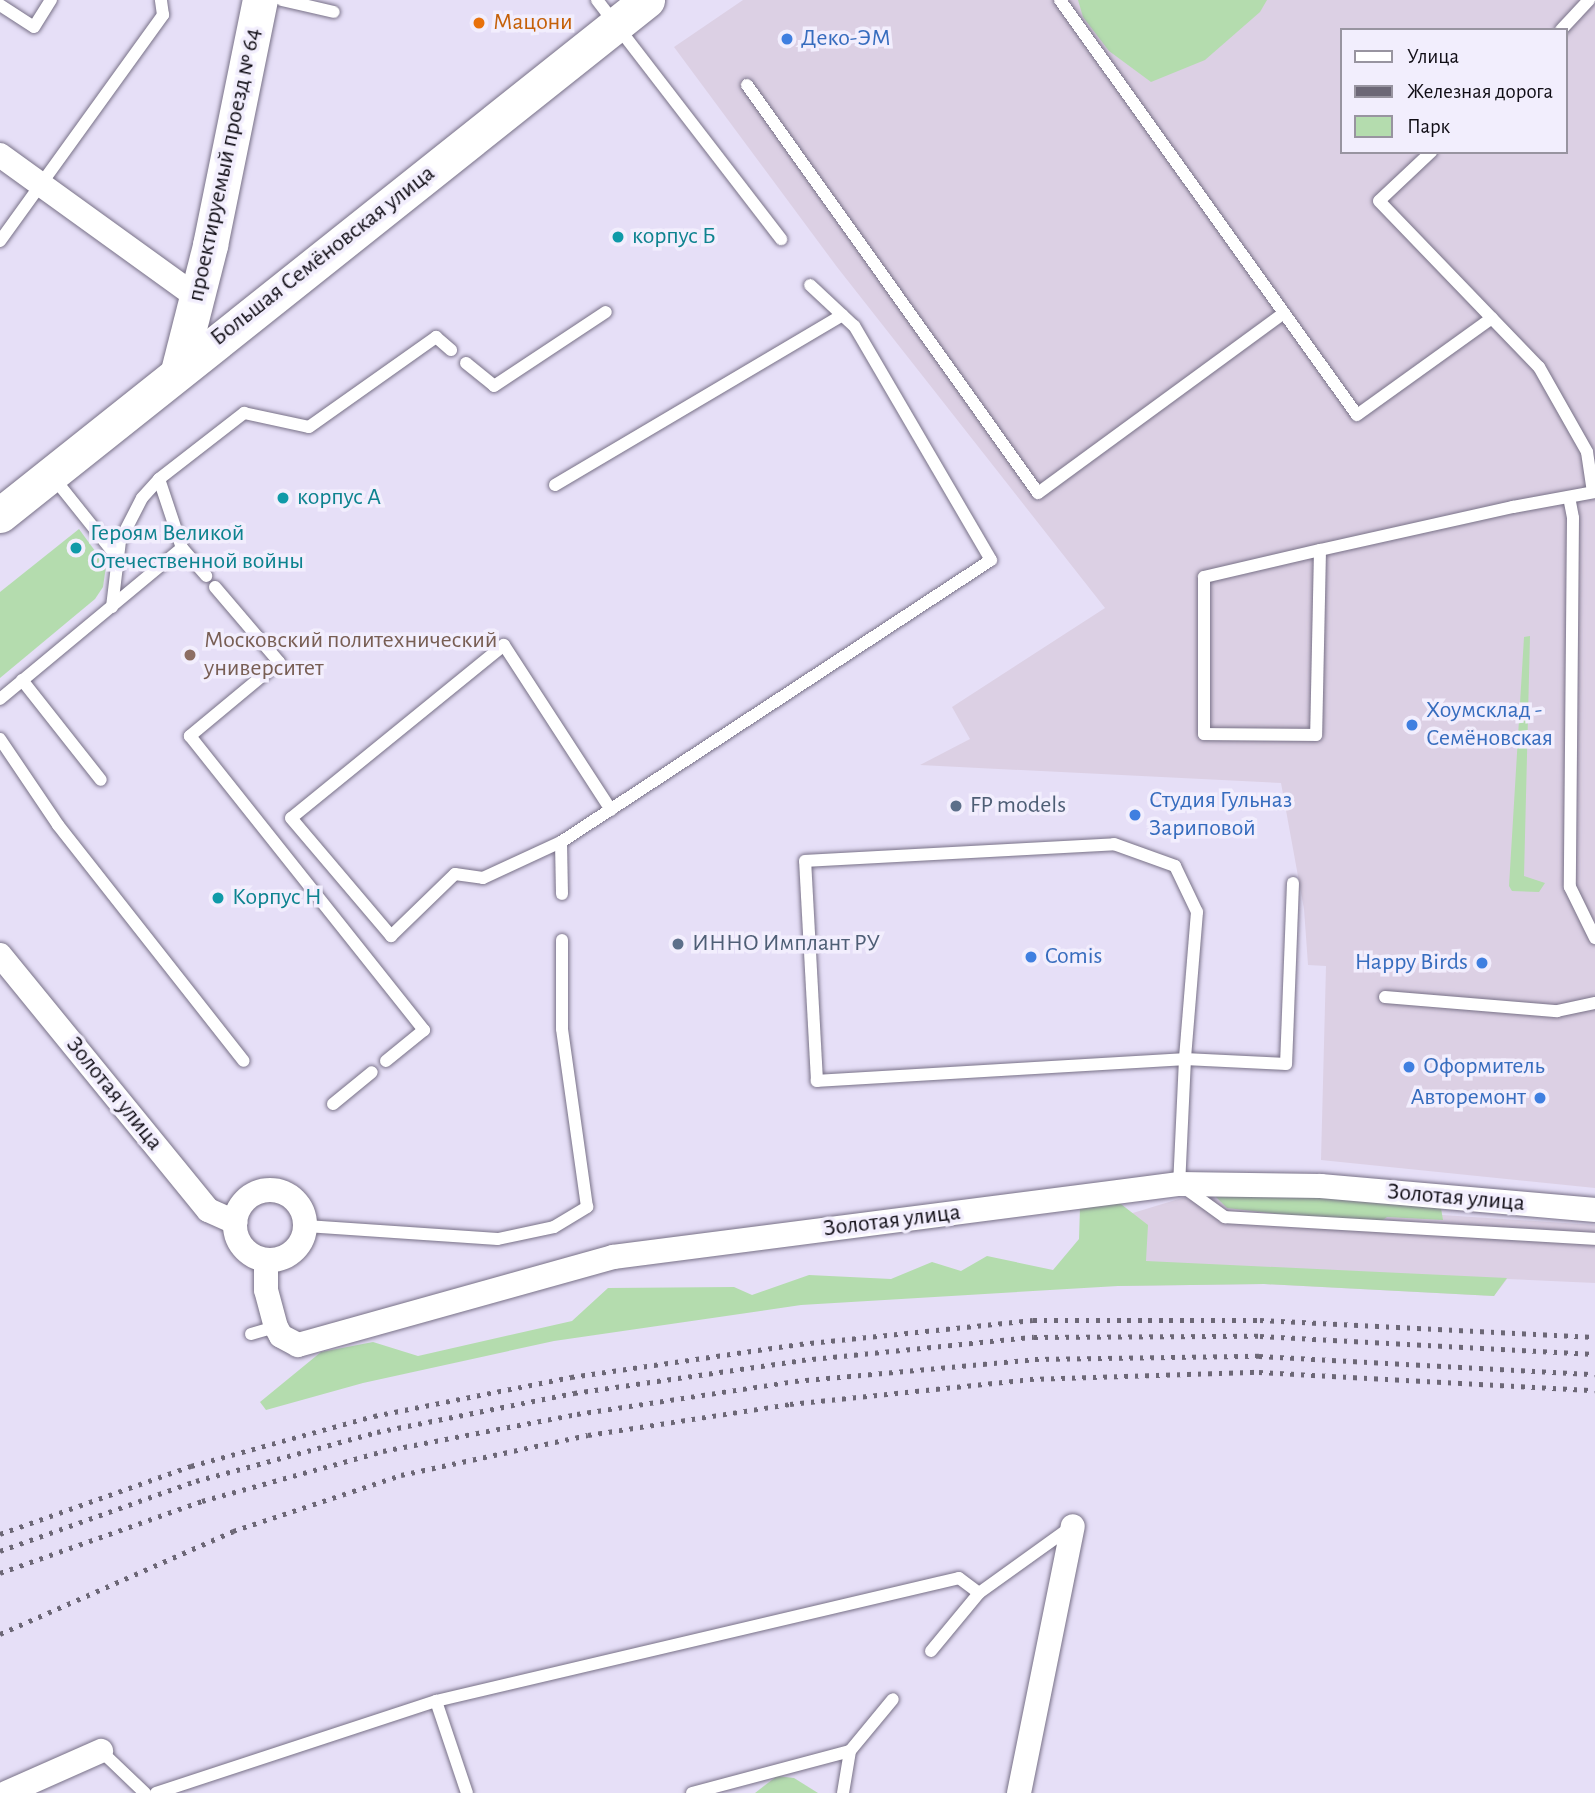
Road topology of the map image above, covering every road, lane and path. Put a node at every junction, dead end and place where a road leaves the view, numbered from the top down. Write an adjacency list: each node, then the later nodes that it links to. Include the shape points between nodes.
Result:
1 (51, 0): 8 (lane, via 33,27)
2 (161, 0): 15 (lane, via 163,15)
3 (260, 0): 19 (main road, проектируемый проезд № 64)
4 (282, 0): 9 (lane)
5 (647, 0): 10 (main road, Большая Семёновская улица)
6 (1060, 0): 21 (lane)
7 (1589, 0): 11 (lane)
8 (0, 5)
9 (334, 12)
10 (607, 12): 16 (lane); 26 (main road, Большая Семёновская улица)
11 (1563, 28)
12 (747, 85): 21 (lane, via 1038,493)
13 (1429, 154): 23 (lane, via 1379,201)
14 (0, 155): 15 (street)
15 (43, 186): 17 (lane); 19 (street)
16 (781, 239)
17 (0, 241)
18 (810, 285): 22 (lane)
19 (197, 297): 26 (main road, проектируемый проезд № 64)
20 (606, 312): 25 (lane, via 494,386)
21 (1283, 314): 23 (lane, via 1357,415)
22 (843, 315): 29 (lane); 43 (lane, via 854,326 990,560)
23 (1492, 318): 30 (lane, via 1539,367 1587,452)
24 (451, 351): 28 (lane, via 436,337 309,427 244,413)
25 (466, 363)
26 (177, 371): 27 (main road, Большая Семёновская улица)
27 (50, 474): 32 (main road, Большая Семёновская улица); 35 (lane)
28 (159, 479): 33 (lane); 35 (lane, via 128,520)
29 (555, 485)
30 (1594, 492): 31 (lane)
31 (1569, 497): 34 (lane); 47 (lane, via 1573,518 1570,887)
32 (0, 515)
33 (182, 548): 36 (lane); 38 (lane)
34 (1320, 550): 34 (lane, via 1316,735 1204,734 1204,577)
35 (118, 558): 38 (lane)
36 (206, 576)
37 (215, 587): 54 (lane, via 279,662 190,736 424,1030)
38 (112, 607): 39 (lane)
39 (22, 680): 40 (lane); 42 (lane)
40 (0, 699)
41 (0, 739): 53 (lane, via 58,825)
42 (101, 780)
43 (611, 810): 44 (lane); 44 (lane, via 503,645 291,818 391,936 455,874 483,878)
44 (561, 842): 46 (lane)
45 (1293, 883): 52 (lane, via 1286,1064)
46 (562, 894)
47 (1595, 938)
48 (562, 940): 60 (lane, via 562,1029 587,1207 554,1227 498,1238)
49 (0, 956): 59 (street, Золотая улица, via 208,1210)
50 (1385, 997): 51 (lane, via 1557,1011)
51 (1595, 1003)
52 (1185, 1059): 52 (lane, via 1197,912 1175,866 1114,844 806,861 817,1081); 57 (lane)
53 (244, 1061)
54 (386, 1061)
55 (372, 1072): 56 (lane)
56 (333, 1104)
57 (1179, 1184): 58 (street, Золотая улица, via 1321,1186); 61 (lane, via 1225,1217); 63 (street, Золотая улица, via 613,1256 298,1345)
58 (1595, 1210)
59 (236, 1222): 60 (street, via 247,1198 272,1190 296,1201); 62 (street, via 243,1247)
60 (306, 1226): 62 (street, via 298,1248 278,1260)
61 (1595, 1239)
62 (266, 1260): 63 (street, via 266,1290)
63 (275, 1327): 64 (lane)
64 (251, 1334)
65 (1073, 1526): 66 (lane); 78 (street)
66 (979, 1593): 67 (lane); 69 (lane, via 959,1578)
67 (931, 1651)
68 (893, 1699): 71 (lane)
69 (436, 1700): 74 (lane); 75 (lane)
70 (101, 1751): 72 (street); 73 (lane)
71 (850, 1751): 76 (lane); 77 (lane)
72 (6, 1793)
73 (145, 1793)
74 (156, 1793)
75 (467, 1793)
76 (692, 1793)
77 (843, 1793)
78 (1018, 1793)

